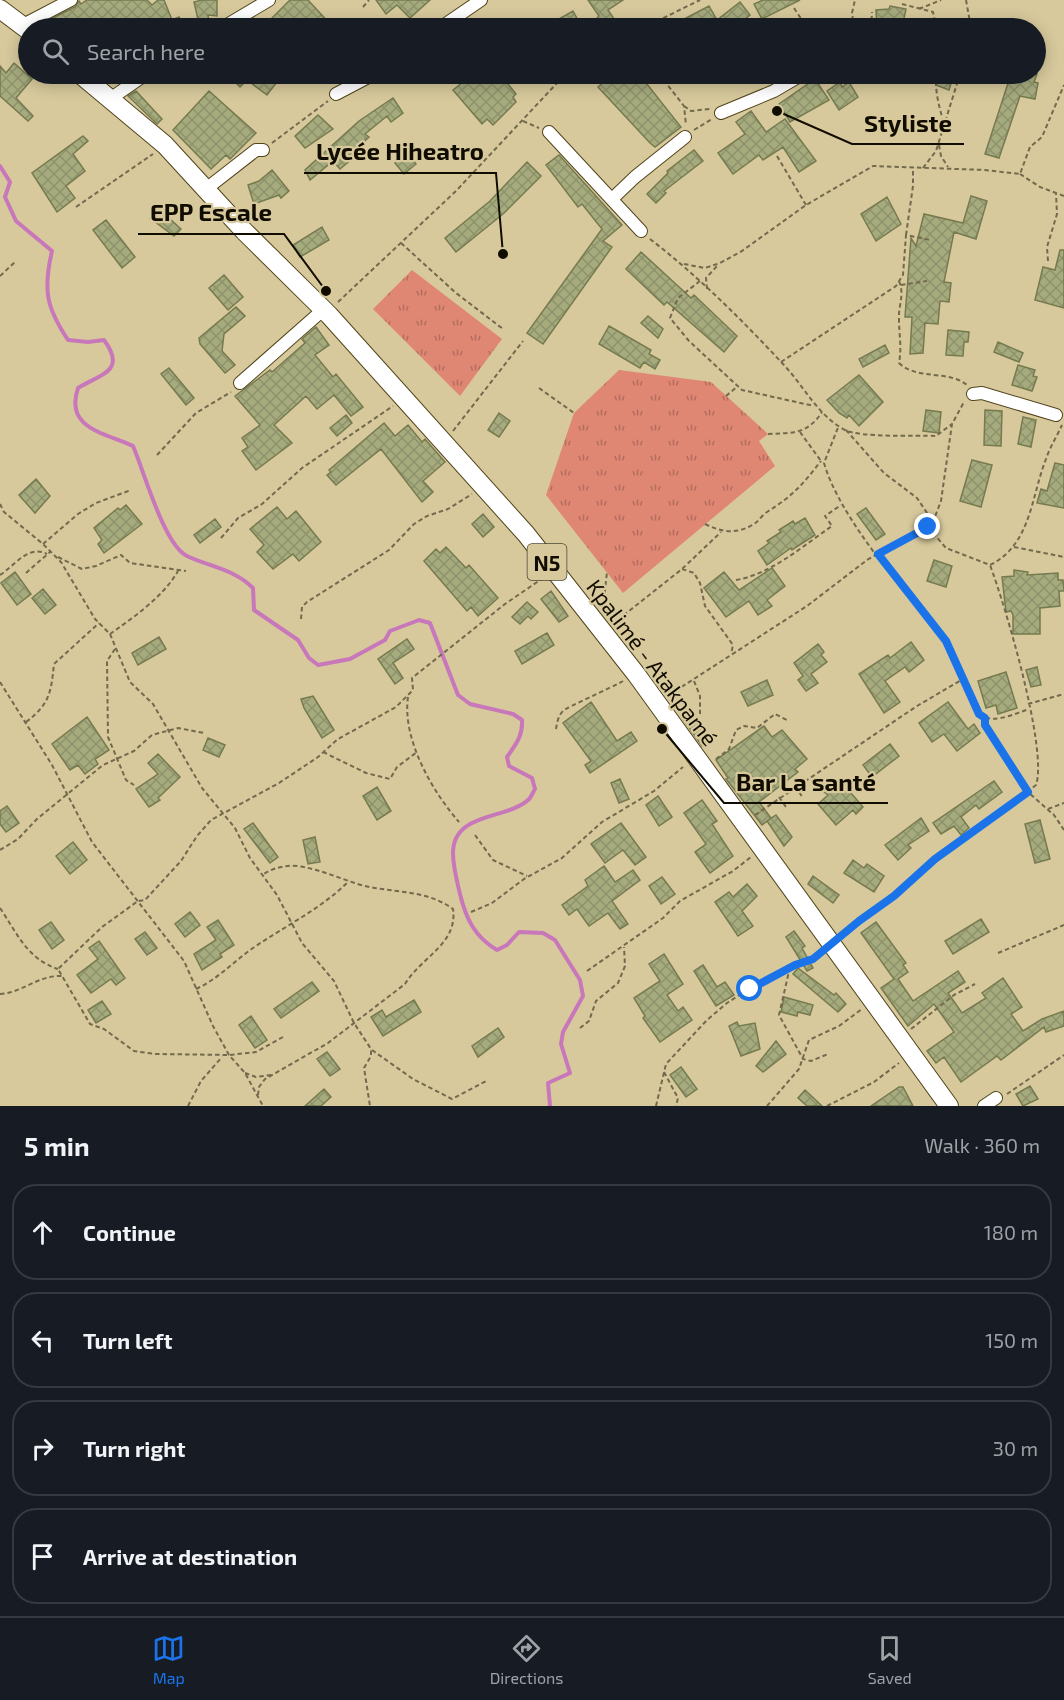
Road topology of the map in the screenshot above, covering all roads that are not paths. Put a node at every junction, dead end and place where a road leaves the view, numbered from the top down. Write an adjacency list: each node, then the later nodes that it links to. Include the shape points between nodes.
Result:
1 (71, 0): 5 (street)
2 (269, 0): 6 (street)
3 (481, 0): 7 (street)
4 (0, 9): 8 (main road)
5 (41, 18)
6 (239, 18)
7 (455, 18)
8 (18, 21)
9 (92, 84): 14 (main road, Kpalimé - Atakpamé / N5)
10 (132, 84): 14 (street)
11 (355, 84): 13 (street)
12 (785, 84): 15 (street)
13 (336, 94)
14 (110, 99): 19 (main road, Kpalimé - Atakpamé / N5, via 165,145)
15 (721, 114)
16 (549, 132): 20 (street)
17 (685, 137): 20 (street)
18 (263, 150): 19 (street, via 256,150)
19 (206, 189): 22 (main road, Kpalimé - Atakpamé / N5)
20 (612, 199): 21 (street)
21 (641, 231)
22 (326, 312): 23 (street); 27 (main road, Kpalimé - Atakpamé / N5, via 484,485 636,674)
23 (240, 383)
24 (973, 394): 25 (street, via 982,393)
25 (1060, 418)
26 (996, 1098): 28 (street)
27 (949, 1106)
28 (984, 1106)

